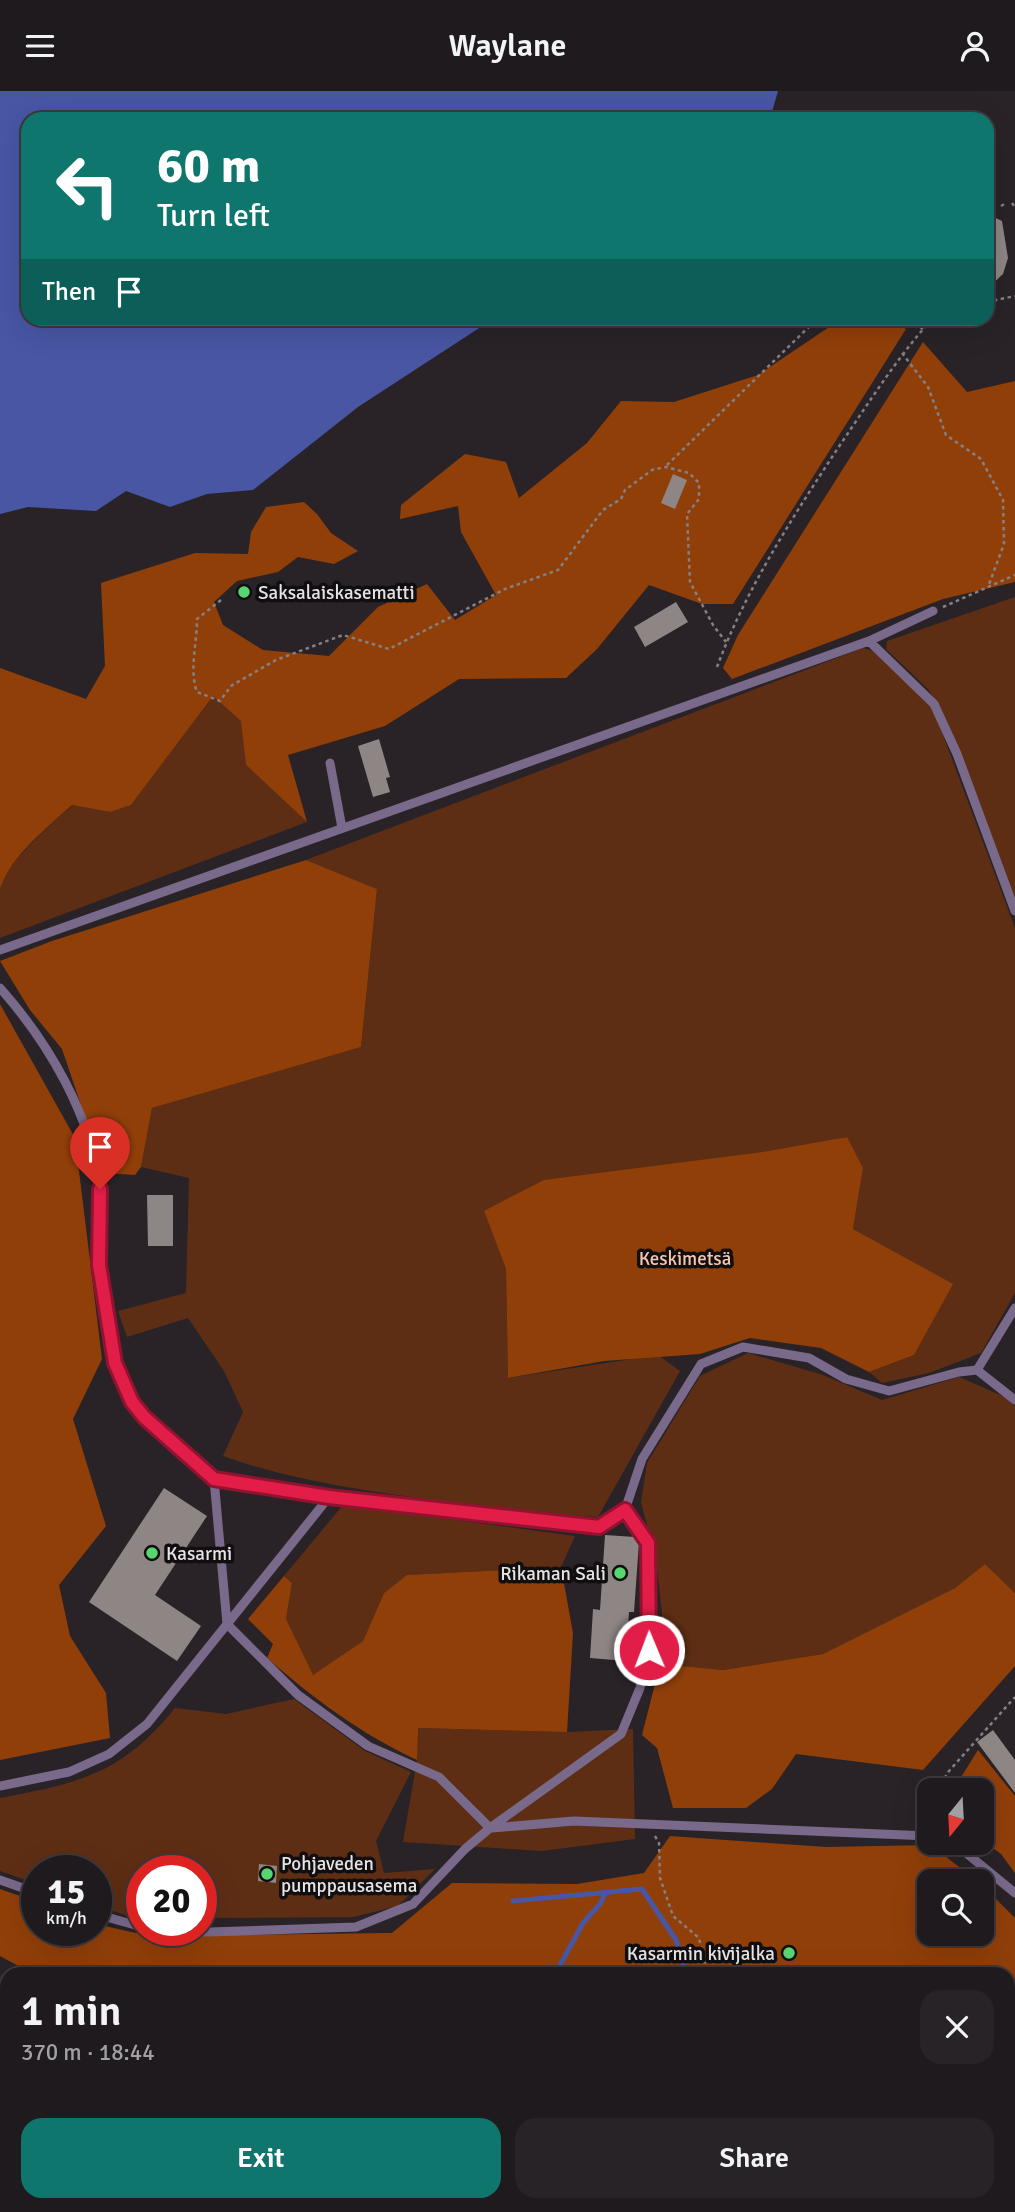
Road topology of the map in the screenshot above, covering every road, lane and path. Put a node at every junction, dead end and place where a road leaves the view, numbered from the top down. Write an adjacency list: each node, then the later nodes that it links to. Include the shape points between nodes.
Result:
1 (1006, 203): 2 (path)
2 (1001, 206)
3 (1015, 296): 4 (path)
4 (994, 300)
5 (810, 326): 9 (path)
6 (920, 326): 7 (path)
7 (923, 328): 8 (path)
8 (902, 353): 11 (path, via 928,387 946,435 981,459 1003,500 1004,544); 15 (path, via 790,521)
9 (666, 467): 12 (path, via 652,470 603,510 558,570 505,589 389,649 343,635 276,660 231,686 220,701 197,692 190,673 197,657 197,618); 15 (path, via 689,473 699,483 699,499 687,514 690,582)
10 (1015, 575): 11 (path)
11 (988, 587): 13 (path)
12 (221, 600)
13 (933, 611): 14 (lane)
14 (869, 641): 18 (lane); 19 (lane, via 934,704)
15 (726, 642): 16 (path)
16 (717, 667)
17 (330, 763): 18 (lane)
18 (342, 828): 20 (lane)
19 (1015, 911)
20 (0, 950)
21 (0, 988): 25 (lane, via 34,1031 85,1124 100,1189 99,1265 115,1363 132,1402)
22 (1015, 1308): 23 (lane)
23 (977, 1370): 24 (lane); 27 (lane, via 889,1391 846,1379 809,1358 743,1347 701,1364 642,1459)
24 (1015, 1399)
25 (214, 1479): 26 (lane); 28 (lane)
26 (329, 1497): 27 (lane, via 599,1527); 28 (lane)
27 (625, 1510): 33 (lane, via 648,1543 649,1650 636,1699 621,1734)
28 (227, 1624): 31 (lane, via 147,1724 109,1754 69,1772); 33 (lane, via 298,1695 368,1746 439,1777)
29 (1015, 1697): 30 (path)
30 (945, 1778)
31 (0, 1786)
32 (648, 1823): 33 (lane, via 574,1821); 34 (lane); 40 (path, via 659,1843 660,1878 673,1916 699,1938)
33 (490, 1828): 39 (lane, via 413,1904 356,1927)
34 (917, 1835)
35 (969, 1855): 38 (lane)
36 (0, 1880): 37 (lane)
37 (21, 1887)
38 (1015, 1893)
39 (217, 1932)
40 (705, 1967)

